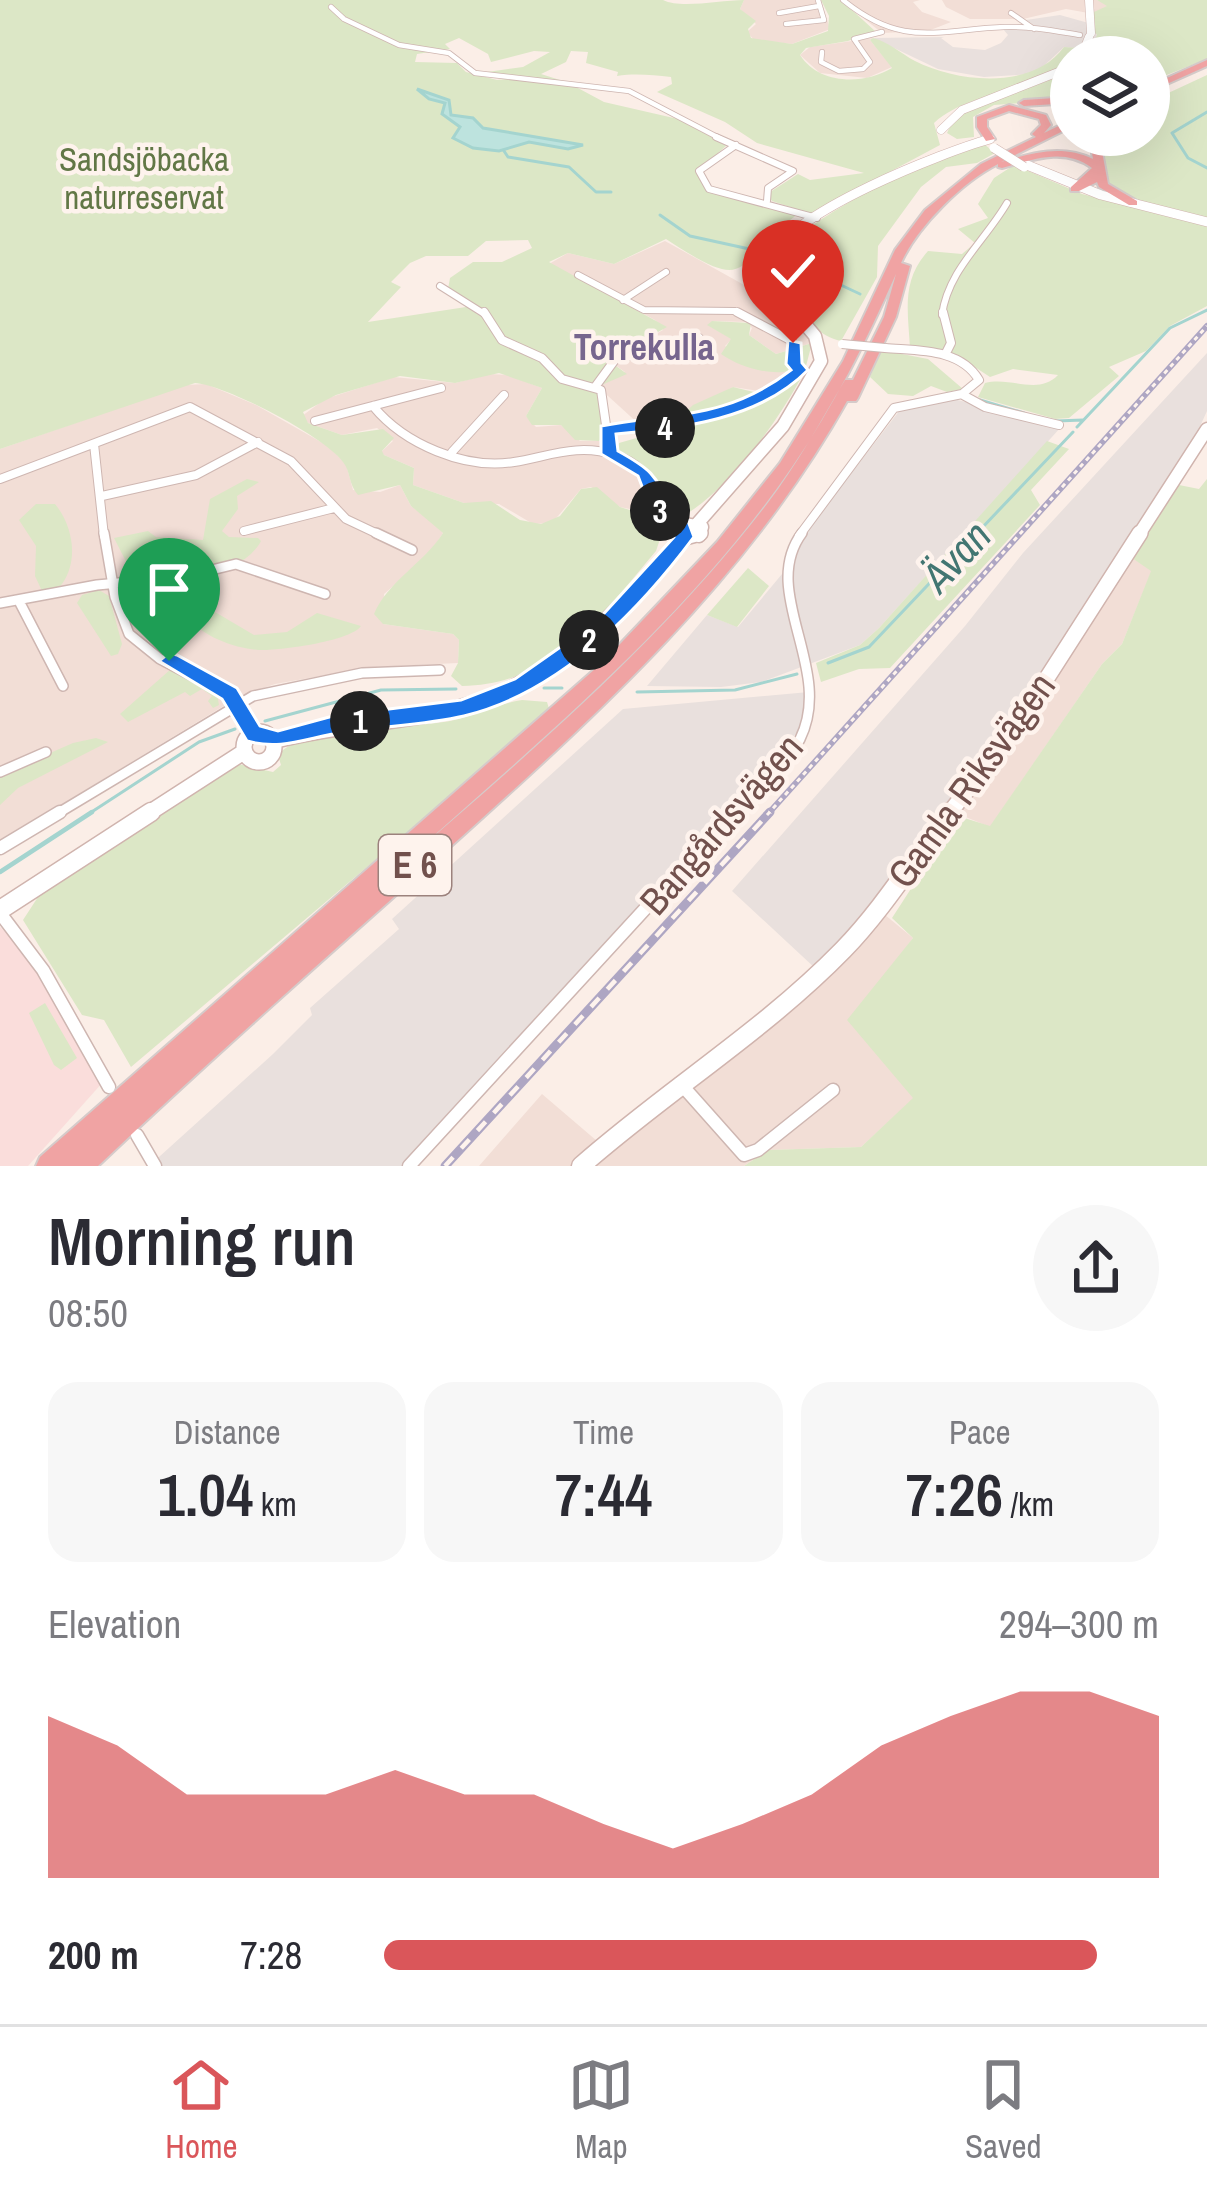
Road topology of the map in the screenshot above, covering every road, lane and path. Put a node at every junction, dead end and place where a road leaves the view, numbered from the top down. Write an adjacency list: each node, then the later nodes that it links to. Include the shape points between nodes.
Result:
1 (843, 0): 9 (street)
2 (1089, 0): 10 (street)
3 (819, 3): 5 (street); 7 (street, via 824,20)
4 (331, 7): 21 (street, via 399,45 449,53 475,73 628,92)
5 (779, 13)
6 (1011, 13): 8 (street)
7 (786, 24)
8 (1034, 29): 9 (street); 10 (street)
9 (887, 31): 11 (street, via 854,39 870,62 859,70 826,66)
10 (1085, 34)
11 (822, 52)
12 (1207, 67): 14 (highway); 15 (highway)
13 (1050, 78): 20 (street, via 957,112 941,130)
14 (1170, 80)
15 (1170, 82)
16 (1050, 102): 19 (highway, via 989,108 974,122)
17 (1050, 135): 22 (highway, E 6)
18 (1050, 139): 24 (highway, E 6)
19 (990, 143): 20 (street); 22 (highway, via 981,122 991,111 1043,117 1044,128); 26 (street, bridge)
20 (954, 144): 31 (street)
21 (736, 145): 27 (street, via 795,172 768,188); 27 (street, via 700,175 716,193)
22 (1016, 149): 33 (highway, E 6, via 944,197 917,226)
23 (1099, 156): 25 (highway)
24 (1002, 165): 26 (highway, via 1050,153 1079,156 1098,171); 33 (highway, E 6, via 939,216)
25 (1103, 175): 26 (highway); 29 (highway, via 1106,189)
26 (1078, 188): 29 (street); 30 (street)
27 (767, 201): 31 (street)
28 (1007, 203): 42 (street, via 944,301 952,344)
29 (1133, 203): 30 (street)
30 (1183, 215): 32 (street)
31 (817, 218): 36 (street, via 778,246)
32 (1207, 222)
33 (897, 268): 80 (highway, E 6, via 832,393 736,530 609,668); 81 (highway, E 6, via 890,317 871,361 738,553 624,676)
34 (666, 272): 38 (street)
35 (578, 275): 38 (street)
36 (773, 280): 39 (street, via 752,286); 41 (street)
37 (440, 286): 43 (street, via 485,311 505,343 542,358 566,382)
38 (623, 300): 51 (street, via 649,311 738,312 792,340 800,370 770,394 708,417)
39 (784, 309)
40 (699, 338): 43 (street, via 671,353 619,356)
41 (821, 344): 42 (street, bridge); 59 (street, via 819,368 797,408)
42 (945, 355): 46 (street, via 977,373)
43 (595, 387): 51 (street, via 604,395)
44 (441, 388): 47 (street)
45 (504, 395): 54 (street)
46 (963, 395): 49 (street); 83 (street, Bangårdsvägen, via 913,398 894,408 792,546 787,569 814,686 807,726 792,751)
47 (374, 406): 48 (street); 54 (street, via 397,434)
48 (315, 421)
49 (1059, 425)
50 (1207, 429): 76 (street, Gamla Riksvägen, via 1013,731 846,947)
51 (607, 430): 55 (street)
52 (258, 442): 53 (street, via 186,406); 57 (street, via 191,477); 58 (street, via 300,468)
53 (94, 444): 56 (street); 57 (street)
54 (452, 452): 55 (street, via 505,463 576,448)
55 (610, 454): 59 (street, via 644,472 660,511)
56 (0, 479)
57 (102, 496): 62 (street)
58 (334, 508): 60 (street); 61 (street)
59 (688, 528): 70 (street, via 603,627 523,685 463,708)
60 (244, 531)
61 (412, 550)
62 (112, 583): 63 (street, via 236,564); 65 (street); 68 (street, via 134,639)
63 (325, 594)
64 (0, 603): 65 (street)
65 (20, 603): 67 (street)
66 (440, 670): 68 (street, via 338,676)
67 (63, 686)
68 (238, 704): 69 (street); 74 (street)
69 (254, 735): 70 (street); 72 (street)
70 (276, 740): 72 (street, via 266,758)
71 (46, 752): 73 (street)
72 (242, 753): 75 (street)
73 (0, 772)
74 (0, 848)
75 (0, 912): 77 (street)
76 (680, 1083): 78 (street, via 744,1155); 84 (street, Gamla Riksvägen)
77 (109, 1087)
78 (832, 1090)
79 (136, 1135): 82 (street)
80 (49, 1166)
81 (80, 1166)
82 (155, 1166)
83 (409, 1166)
84 (581, 1166)

